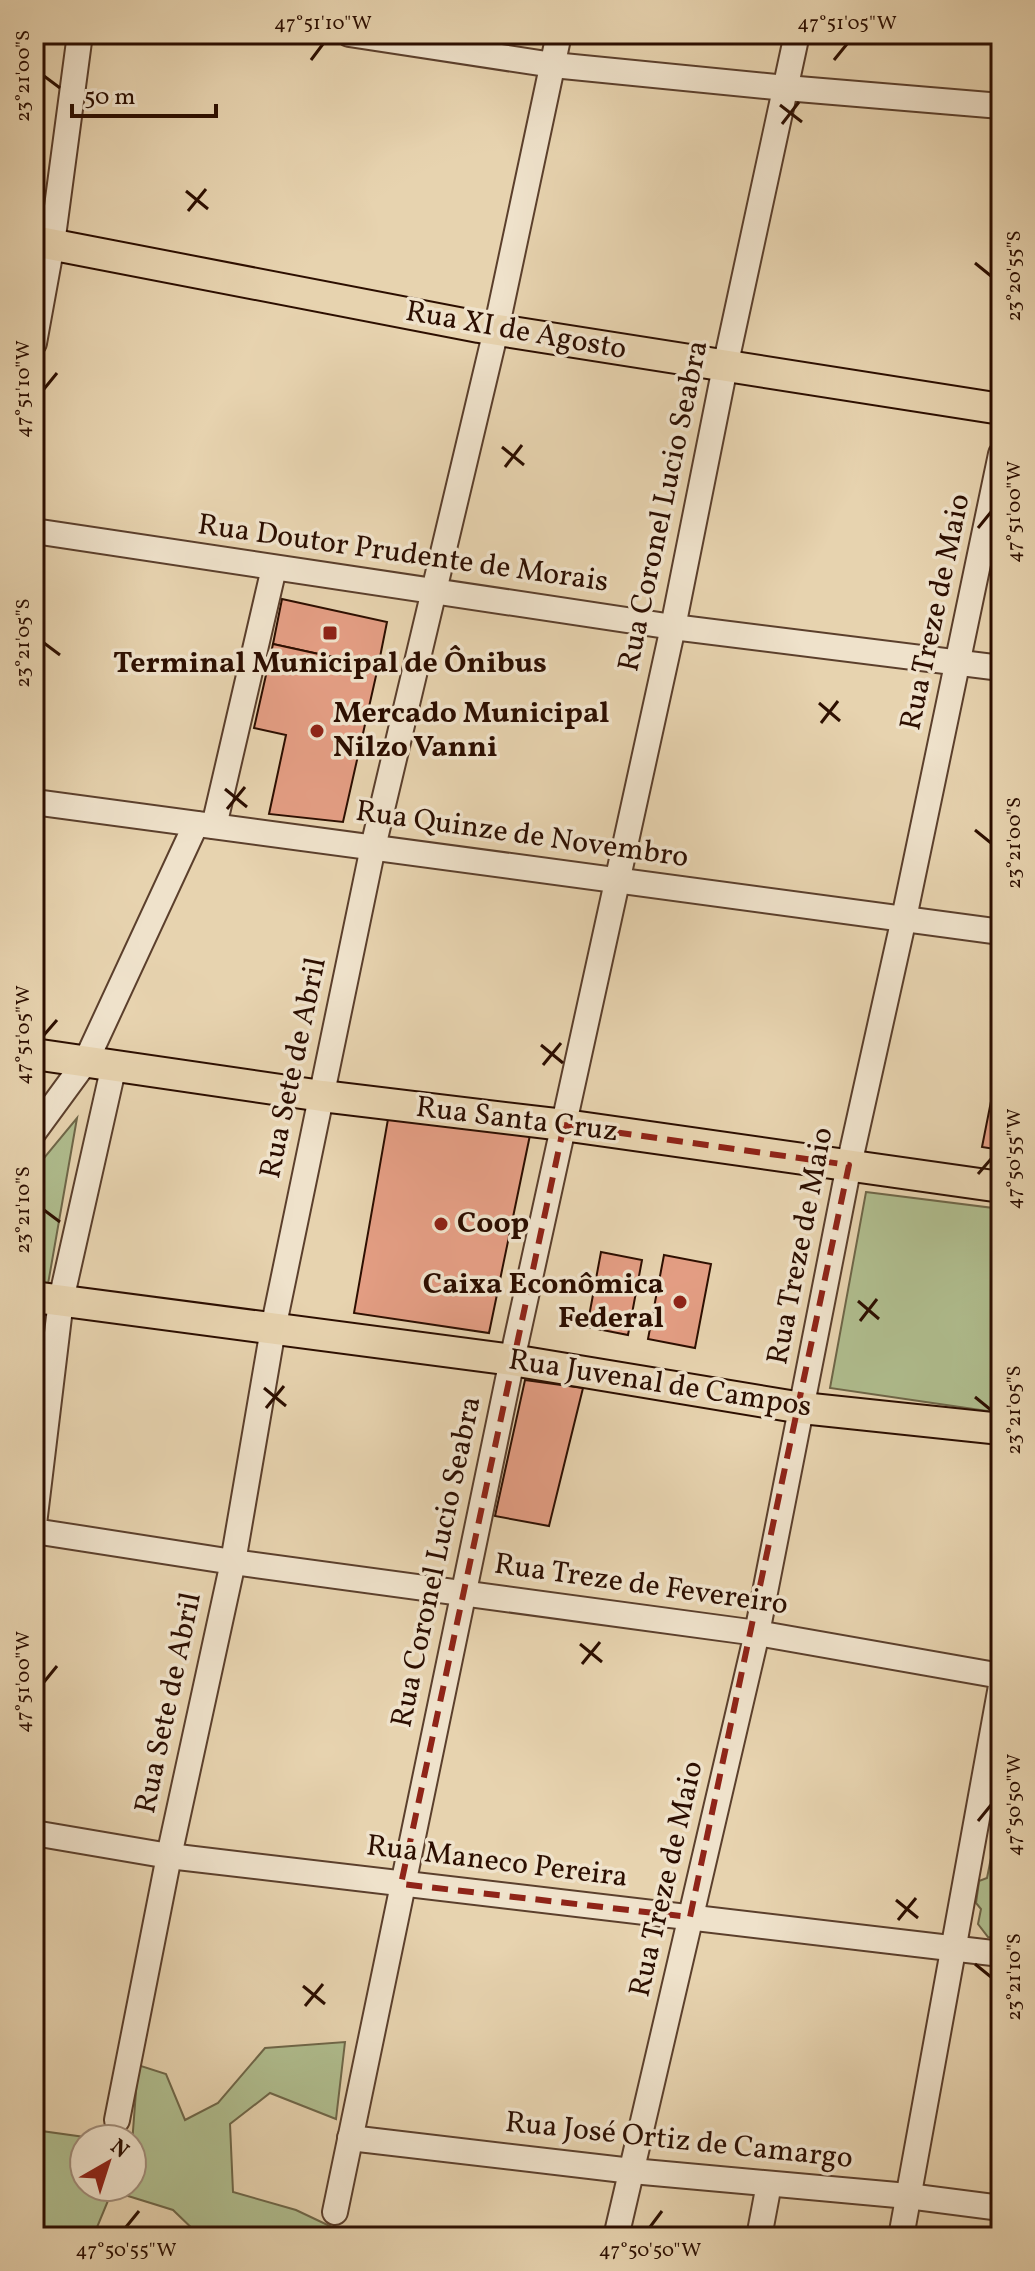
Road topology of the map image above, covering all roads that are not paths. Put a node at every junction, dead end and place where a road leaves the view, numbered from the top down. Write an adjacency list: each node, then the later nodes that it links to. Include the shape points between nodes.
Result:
1 (80, 34): 8 (street)
2 (349, 34): 5 (street)
3 (559, 34): 5 (street, Rua Sete de Abril)
4 (797, 34): 6 (street, Rua Coronel Lucio Seabra)
5 (553, 65): 6 (street); 9 (street, Rua Sete de Abril)
6 (786, 88): 7 (street); 11 (street, Rua Coronel Lucio Seabra)
7 (1001, 106)
8 (43, 242): 9 (main road, Rua XI de Agosto); 10 (street)
9 (496, 330): 11 (main road, Rua XI de Agosto); 16 (street, Rua Sete de Abril)
10 (34, 343)
11 (725, 367): 12 (main road, Rua XI de Agosto); 17 (street, Rua Coronel Lucio Seabra)
12 (1001, 409)
13 (1001, 454): 18 (street, Rua Treze de Maio)
14 (34, 531): 15 (street, Rua Doutor Prudente de Morais)
15 (274, 568): 16 (street, Rua Doutor Prudente de Morais); 21 (street)
16 (433, 590): 17 (street, Rua Doutor Prudente de Morais); 22 (street, Rua Sete de Abril)
17 (673, 627): 18 (street, Rua Doutor Prudente de Morais); 23 (street, Rua Coronel Lucio Seabra)
18 (958, 662): 19 (street, Rua Doutor Prudente de Morais); 24 (street, Rua Treze de Maio)
19 (1001, 668)
20 (34, 802): 21 (street, Rua Quinze de Novembro)
21 (205, 825): 22 (street, Rua Quinze de Novembro); 27 (street)
22 (373, 847): 23 (street, Rua Quinze de Novembro); 28 (street, Rua Sete de Abril)
23 (617, 880): 24 (street, Rua Quinze de Novembro); 29 (street, Rua Coronel Lucio Seabra)
24 (904, 918): 25 (street, Rua Quinze de Novembro); 31 (street, Rua Treze de Maio)
25 (1001, 932)
26 (34, 1054): 27 (main road, Rua Santa Cruz)
27 (100, 1063): 28 (main road, Rua Santa Cruz); 30 (street); 33 (street)
28 (322, 1096): 29 (main road, Rua Santa Cruz); 34 (street, Rua Sete de Abril)
29 (564, 1125): 31 (main road, Rua Santa Cruz); 35 (street, Rua Coronel Lucio Seabra)
30 (34, 1132)
31 (849, 1165): 32 (main road, Rua Santa Cruz); 36 (street, Rua Treze de Maio)
32 (1001, 1187)
33 (48, 1298): 34 (main road, Rua Juvenal de Campos); 38 (street)
34 (273, 1329): 35 (main road, Rua Juvenal de Campos); 40 (street, Rua Sete de Abril)
35 (512, 1360): 36 (main road, Rua Juvenal de Campos); 41 (street, Rua Coronel Lucio Seabra)
36 (802, 1408): 37 (main road, Rua Juvenal de Campos); 42 (street, Rua Treze de Maio)
37 (1001, 1429)
38 (34, 1524)
39 (34, 1531): 40 (street, Rua Treze de Fevereiro)
40 (233, 1562): 41 (street, Rua Treze de Fevereiro); 46 (street, Rua Sete de Abril)
41 (464, 1592): 42 (street, Rua Treze de Fevereiro); 47 (street, Rua Coronel Lucio Seabra)
42 (757, 1633): 43 (street, Rua Treze de Fevereiro); 48 (street, Rua Treze de Maio)
43 (1001, 1676)
44 (1001, 1686): 49 (street)
45 (34, 1833): 46 (street, Rua Maneco Pereira)
46 (169, 1856): 47 (street, Rua Maneco Pereira); 51 (street, Rua Sete de Abril)
47 (401, 1884): 48 (street, Rua Maneco Pereira); 52 (street, Rua Coronel Lucio Seabra)
48 (690, 1917): 49 (street, Rua Maneco Pereira); 53 (street, Rua Treze de Maio)
49 (954, 1948): 50 (street, Rua Maneco Pereira); 55 (street)
50 (1001, 1954)
51 (117, 2120)
52 (350, 2138): 53 (street, Rua José Ortiz de Camargo); 57 (street, Rua Coronel Lucio Seabra)
53 (632, 2171): 54 (street, Rua José Ortiz de Camargo); 58 (street, Rua Treze de Maio)
54 (769, 2184): 55 (street, Rua José Ortiz de Camargo); 59 (street)
55 (908, 2196): 56 (street, Rua José Ortiz de Camargo); 60 (street)
56 (1001, 2208)
57 (335, 2212)
58 (616, 2237)
59 (759, 2237)
60 (901, 2237)

